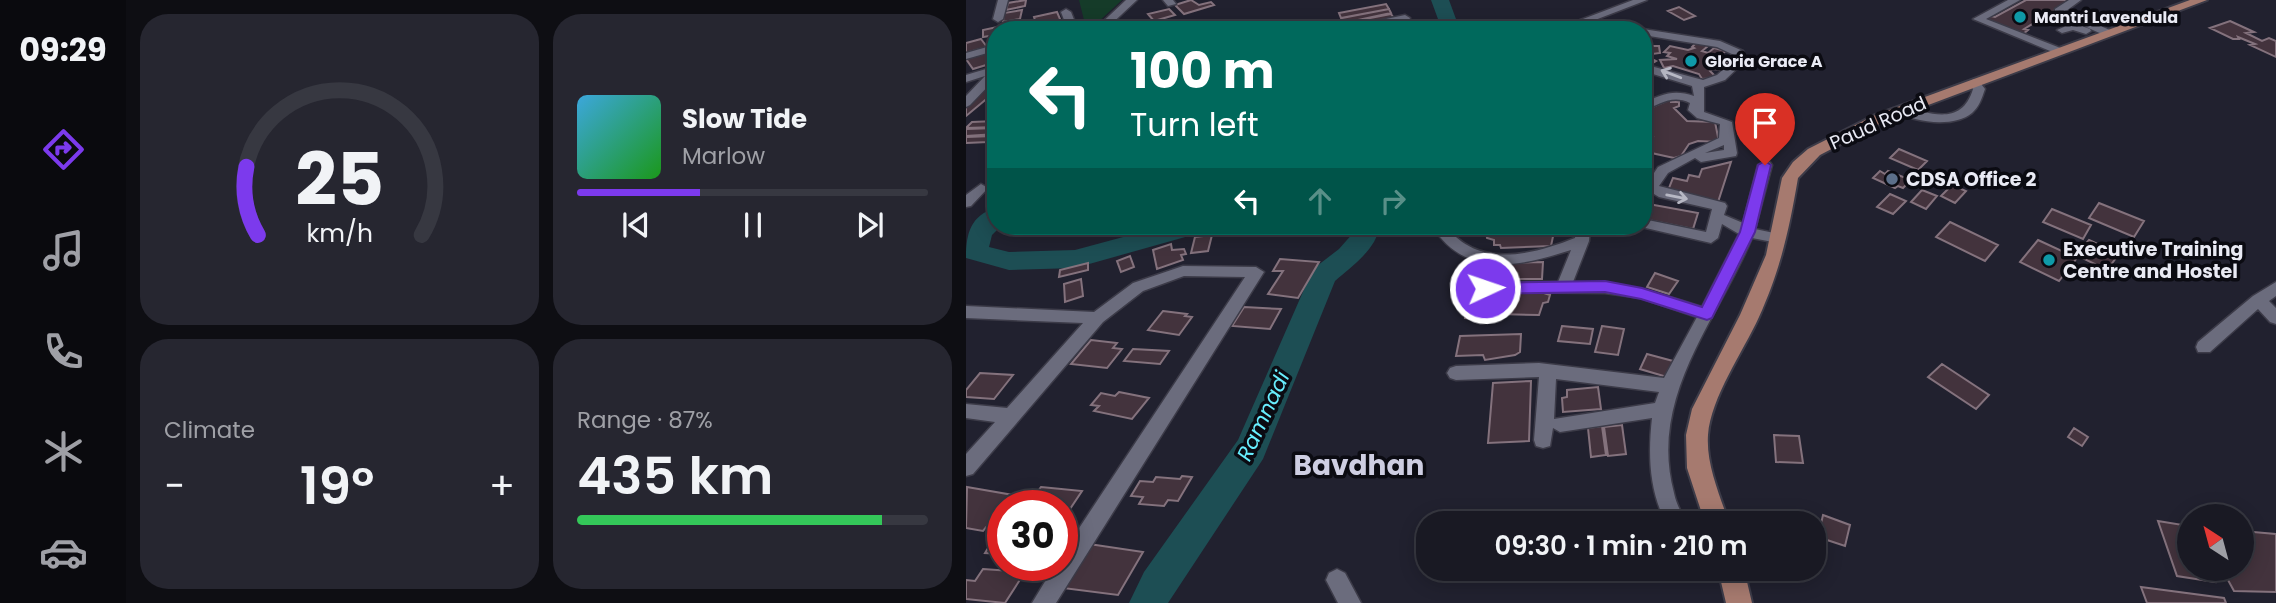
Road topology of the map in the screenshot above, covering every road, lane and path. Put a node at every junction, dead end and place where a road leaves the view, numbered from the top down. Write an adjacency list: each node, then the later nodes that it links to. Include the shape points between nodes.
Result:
1 (1003, 0): 8 (street)
2 (1132, 0): 11 (street)
3 (1642, 0): 13 (street)
4 (2015, 0): 18 (street, via 1978,19)
5 (2076, 0): 16 (street, via 2059,11)
6 (2201, 0): 16 (main road, Paud Road)
7 (1066, 12): 10 (street)
8 (998, 19)
9 (1405, 19): 12 (street)
10 (1070, 21)
11 (1108, 21)
12 (1393, 21)
13 (1584, 21)
14 (2062, 30): 16 (street, via 2077,26)
15 (1652, 33): 25 (street, via 1720,44 1739,53 1734,69)
16 (2103, 35): 18 (main road, Paud Road)
17 (987, 50): 19 (street)
18 (2059, 51): 24 (main road, Paud Road)
19 (966, 56)
20 (1652, 70): 25 (street, one-way to 20)
21 (987, 72): 22 (street)
22 (967, 77)
23 (987, 80): 27 (street)
24 (1974, 82): 28 (main road, Paud Road); 28 (street, via 1978,98 1962,115 1933,118)
25 (1697, 84): 29 (street, via 1698,109 1728,122 1732,150 1728,155)
26 (1652, 102): 29 (street, via 1673,94 1696,102 1694,110 1702,115 1726,122 1725,140)
27 (966, 103)
28 (1902, 110): 41 (main road, Paud Road, via 1844,135 1799,165 1790,178)
29 (1675, 162): 31 (street)
30 (1765, 165): 37 (street)
31 (1652, 186)
32 (981, 188): 34 (street)
33 (1652, 194): 35 (street, one-way to 35, via 1716,204 1720,206)
34 (966, 203)
35 (1715, 224): 36 (street, via 1711,238); 37 (street, via 1729,234)
36 (1652, 226)
37 (1744, 231): 41 (street); 46 (street)
38 (1446, 235): 39 (street, via 1457,248 1490,260 1559,250)
39 (1579, 235)
40 (1581, 235): 42 (street)
41 (1778, 239): 60 (main road, Paud Road, via 1750,315 1703,409 1697,435 1699,468)
42 (1564, 286): 43 (street); 46 (street, via 1642,293)
43 (1485, 288)
44 (2269, 296): 48 (street); 49 (street)
45 (966, 312): 47 (street)
46 (1707, 314): 52 (street)
47 (1097, 318): 55 (street); 63 (street, via 1138,287 1183,271 1256,272)
48 (2276, 318)
49 (2204, 348)
50 (1548, 372): 51 (street); 52 (street); 57 (street)
51 (1456, 373)
52 (1668, 386): 53 (street)
53 (1664, 409): 56 (street); 59 (street, via 1658,437)
54 (966, 411): 55 (street)
55 (1013, 416): 58 (street)
56 (1560, 424)
57 (1543, 440)
58 (966, 468)
59 (1668, 511)
60 (1713, 511)
61 (1337, 580): 64 (street)
62 (1733, 581): 65 (main road)
63 (1043, 603)
64 (1350, 603)
65 (1739, 603)

